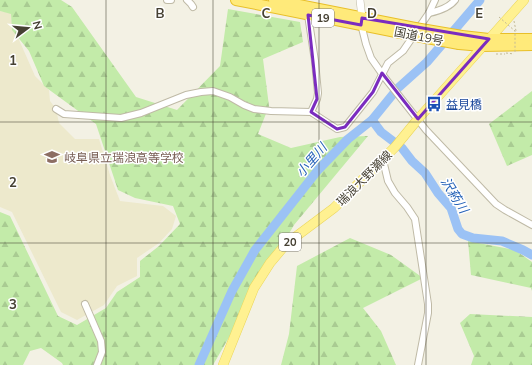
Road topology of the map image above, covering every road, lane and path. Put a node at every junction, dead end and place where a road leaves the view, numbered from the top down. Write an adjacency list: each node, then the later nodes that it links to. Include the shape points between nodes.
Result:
1 (167, 0): 2 (street)
2 (171, 0)
3 (187, 0): 10 (street)
4 (236, 0): 12 (highway, 国道19号 / 19)
5 (274, 0): 14 (highway, 国道19号 / 19)
6 (360, 0): 14 (street)
7 (435, 0): 11 (street)
8 (455, 0): 11 (street, via 451,5)
9 (524, 0): 16 (main road, 瑞浪大野瀬線 / 20)
10 (193, 7)
11 (429, 13): 21 (street, via 403,51 388,63)
12 (308, 15): 14 (highway, 国道19号 / 19); 23 (street, via 318,94)
13 (499, 18): 18 (path, bridge, via 515,31)
14 (362, 21): 16 (highway, 国道19号 / 19, bridge); 21 (street, via 372,58)
15 (532, 38): 16 (highway, 国道19号 / 19)
16 (485, 43): 17 (highway, 国道19号 / 19); 24 (main road, 瑞浪大野瀬線 / 20)
17 (532, 45)
18 (515, 52)
19 (496, 54): 20 (path)
20 (506, 54)
21 (384, 75): 23 (street, via 345,127 337,129); 24 (street)
22 (56, 109): 23 (street, via 64,114 121,118 186,95 213,91 254,109)
23 (311, 112)
24 (418, 119): 25 (main road, 瑞浪大野瀬線 / 20); 26 (street, via 496,204)
25 (382, 160): 29 (main road, 瑞浪大野瀬線 / 20, via 334,208 286,244 270,263 254,288); 30 (street, via 388,182 415,219 428,304)
26 (532, 225)
27 (85, 304): 28 (street, via 101,341 102,352)
28 (97, 365)
29 (223, 365)
30 (418, 365)

